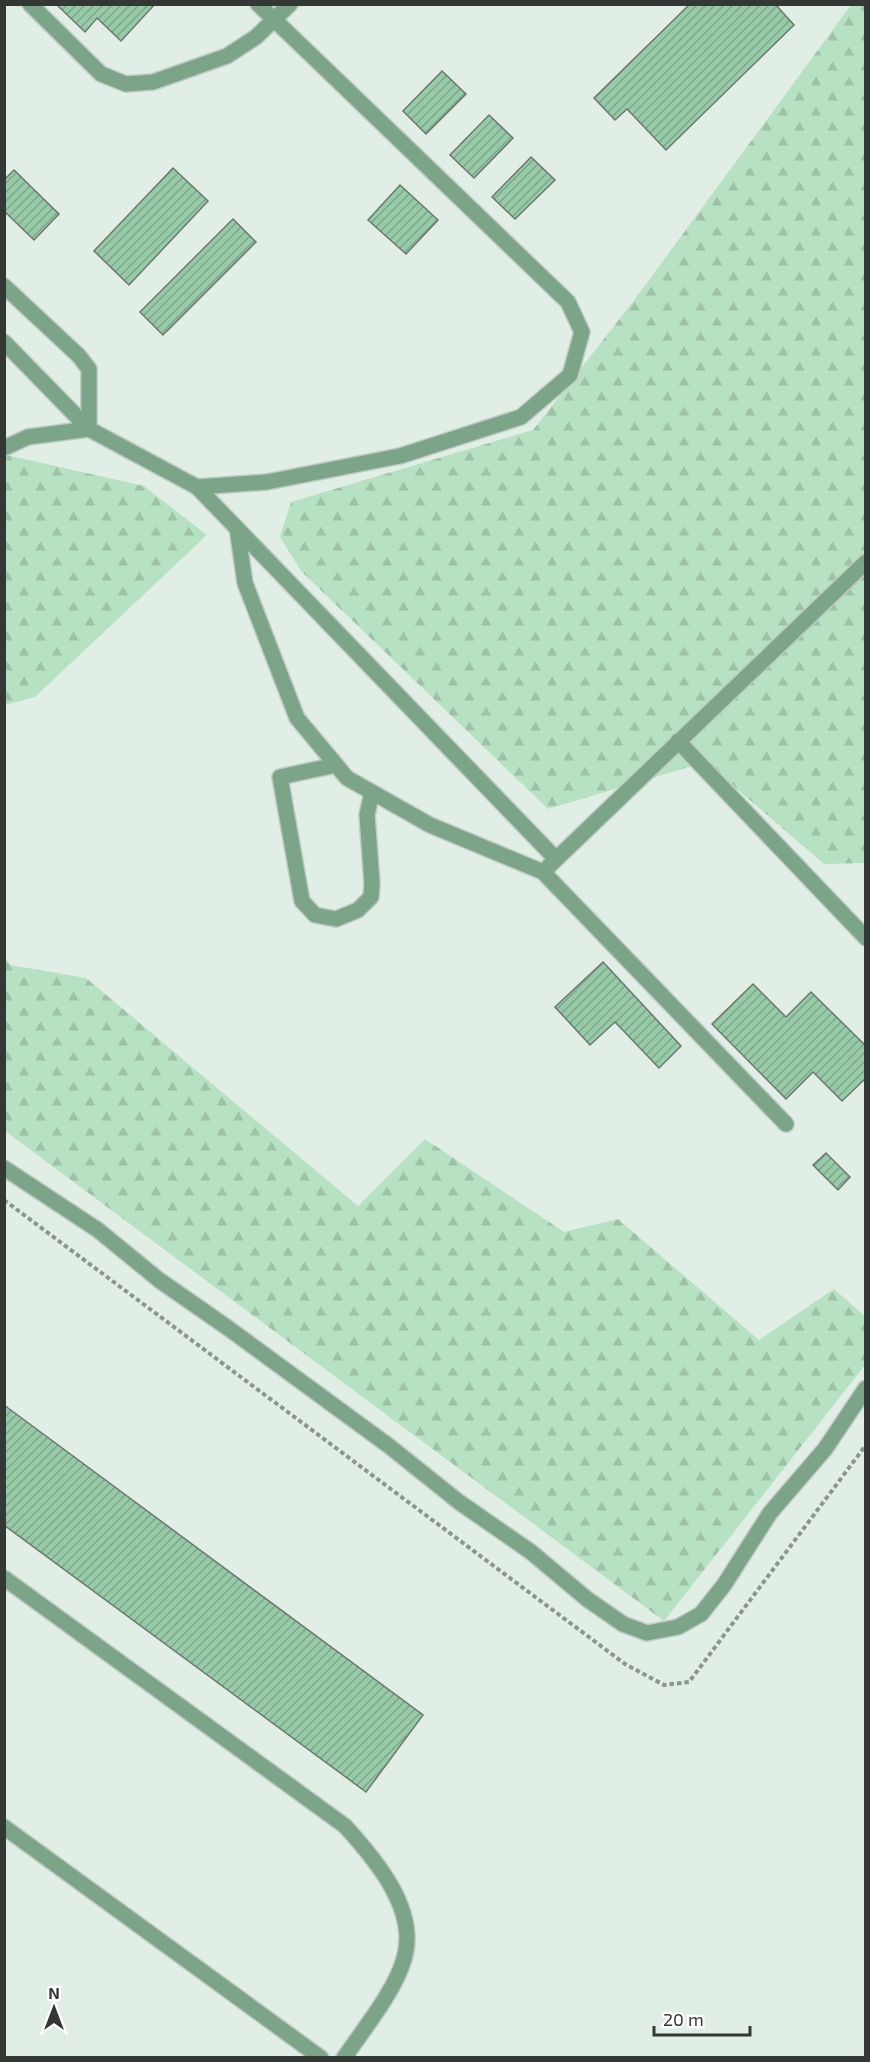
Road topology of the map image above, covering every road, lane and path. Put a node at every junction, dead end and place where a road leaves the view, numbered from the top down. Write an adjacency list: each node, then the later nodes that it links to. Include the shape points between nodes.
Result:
1 (30, 4): 4 (lane, via 101,74 126,84 153,82 227,56)
2 (258, 4): 4 (lane)
3 (290, 4): 4 (lane)
4 (274, 20): 9 (lane, via 568,302 582,332 570,375 520,417 400,456 267,483)
5 (4, 286): 7 (lane, via 89,369)
6 (4, 342): 7 (lane)
7 (89, 429): 8 (lane, via 28,437); 9 (lane)
8 (4, 448)
9 (197, 487): 10 (lane)
10 (237, 528): 13 (lane, via 245,584 297,718); 15 (lane)
11 (866, 562): 12 (lane)
12 (678, 741): 15 (lane); 17 (lane)
13 (336, 765): 14 (lane, via 347,778); 14 (lane, via 280,777 302,901 315,915 336,919 358,910 370,897 366,815)
14 (372, 792): 16 (lane, via 430,825)
15 (556, 859): 16 (lane)
16 (543, 872): 18 (lane)
17 (866, 938)
18 (786, 1124)
19 (4, 1168): 20 (lane, via 98,1230 159,1280 531,1552 587,1599 623,1624 647,1633 678,1627 701,1614 770,1513 825,1449)
20 (866, 1388)
21 (4, 1578): 24 (lane, via 345,1826 373,1857 398,1900 407,1927 405,1959)
22 (4, 1827): 23 (lane)
23 (321, 2058)
24 (344, 2058)

